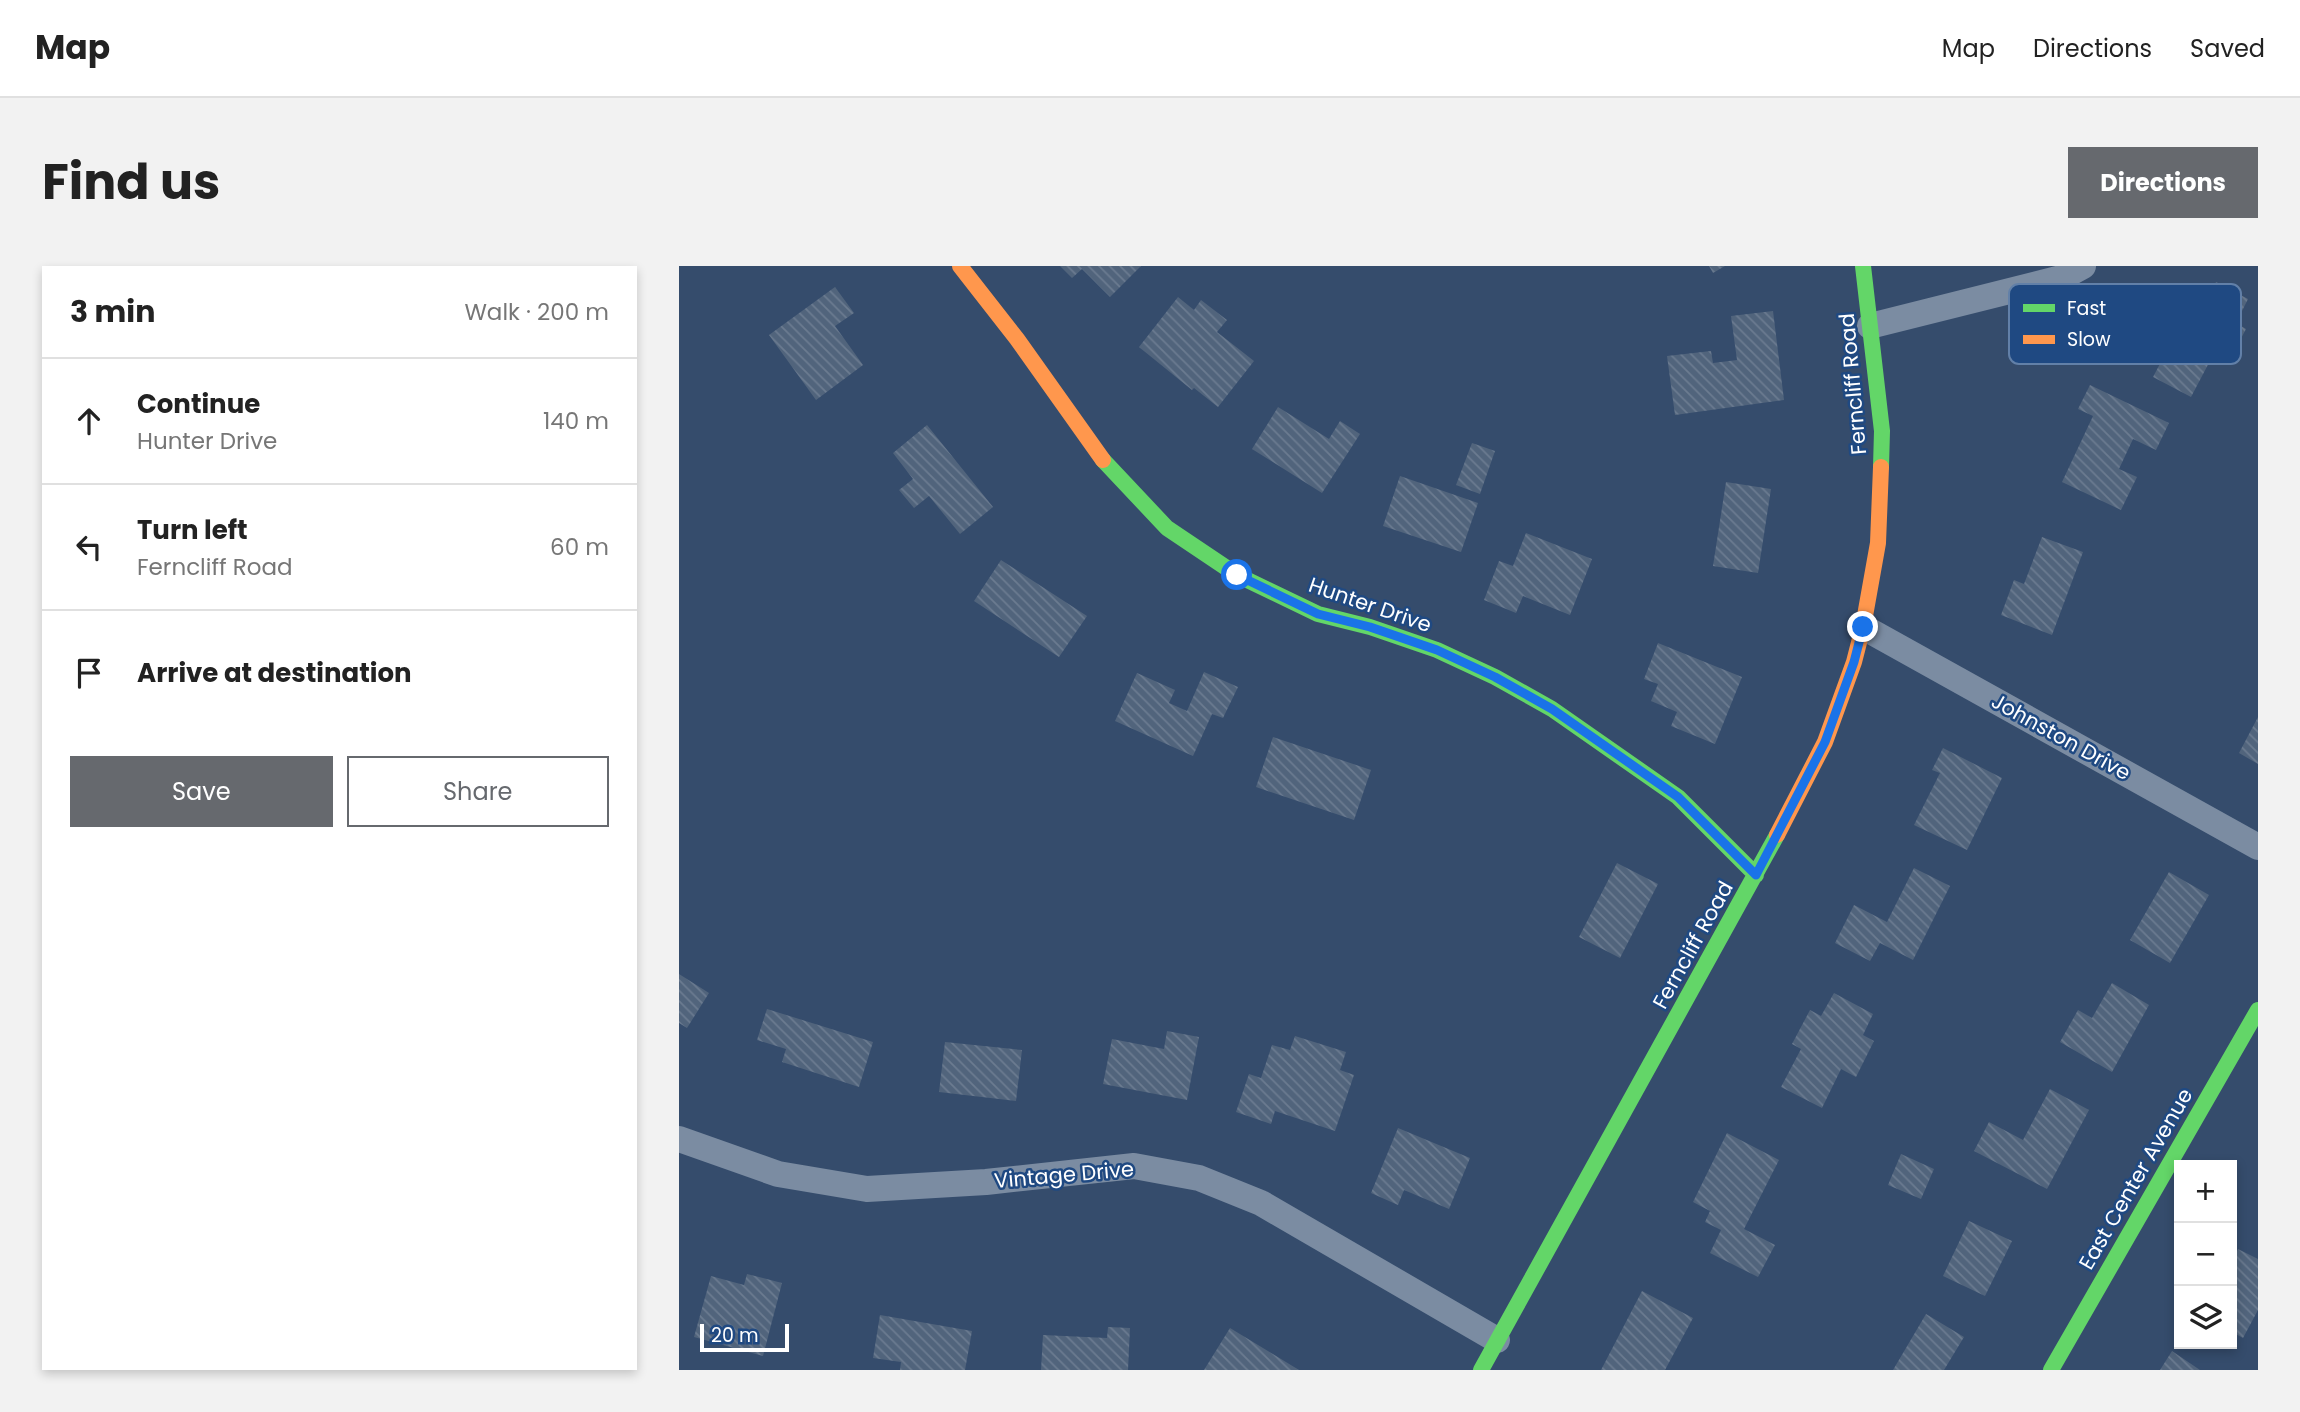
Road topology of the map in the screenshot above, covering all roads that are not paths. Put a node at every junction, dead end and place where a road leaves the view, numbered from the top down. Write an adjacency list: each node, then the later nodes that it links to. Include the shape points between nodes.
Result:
1 (960, 266): 9 (street, Hunter Drive, via 1108,467 1167,528 1237,575 1318,614 1437,650 1552,709 1678,797)
2 (1863, 266): 6 (street, Ferncliff Road)
3 (2083, 266): 4 (street)
4 (2036, 284)
5 (2009, 291): 6 (street)
6 (1870, 326): 7 (street, Ferncliff Road, via 1882,431 1878,544)
7 (1863, 627): 8 (street, Johnston Drive); 9 (street, Ferncliff Road, via 1825,742)
8 (2258, 847)
9 (1756, 875): 12 (street, Ferncliff Road)
10 (2258, 1010): 14 (street, East Center Avenue)
11 (679, 1139): 12 (street, Vintage Drive, via 778,1174 867,1189 1134,1166 1199,1178 1261,1203)
12 (1497, 1340): 13 (street, Ferncliff Road)
13 (1481, 1370)
14 (2051, 1370)

